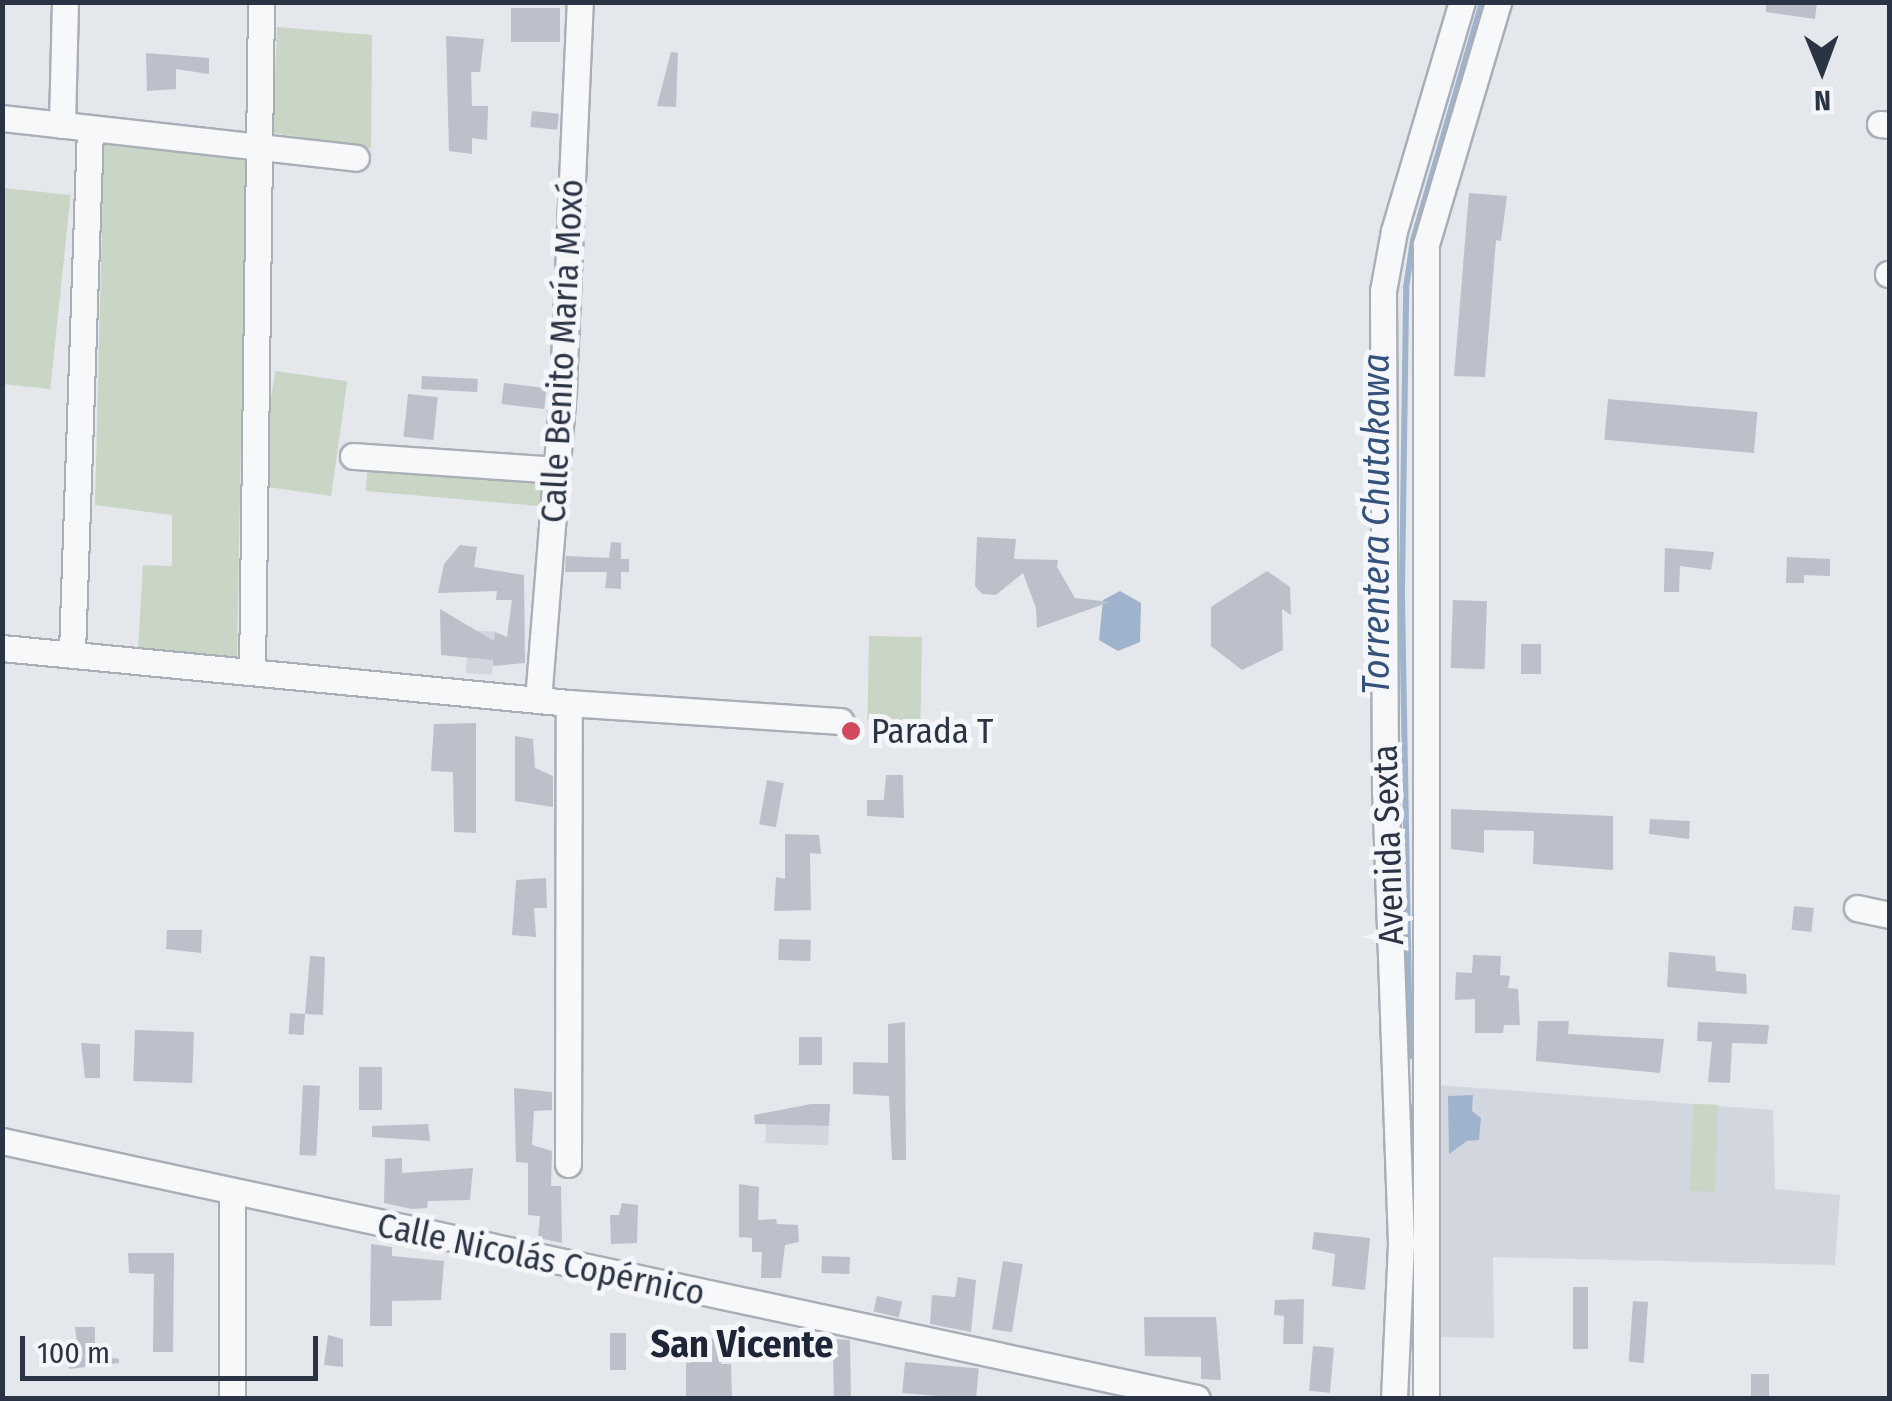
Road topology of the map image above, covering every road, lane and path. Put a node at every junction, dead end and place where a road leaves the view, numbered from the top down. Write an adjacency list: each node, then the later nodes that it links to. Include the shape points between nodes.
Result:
1 (65, 2): 7 (street)
2 (261, 2): 9 (street)
3 (580, 2): 12 (street, Calle Benito María Moxó)
4 (1462, 2): 21 (street, Avenida Sexta, via 1394,231 1383,291 1385,773)
5 (1498, 2): 21 (street, Avenida Sexta, via 1426,244)
6 (2, 118): 7 (street)
7 (62, 125): 8 (street)
8 (90, 129): 9 (street); 14 (street)
9 (260, 150): 10 (street); 15 (street)
10 (356, 158)
11 (353, 456): 12 (street)
12 (557, 470): 16 (street, Calle Benito María Moxó)
13 (2, 648): 14 (street)
14 (72, 652): 15 (street)
15 (252, 672): 16 (street)
16 (538, 700): 17 (street)
17 (569, 703): 18 (street); 23 (street)
18 (840, 721)
19 (1856, 908): 20 (street)
20 (1890, 915)
21 (1408, 1072): 27 (street, Avenida Sexta); 28 (street, Avenida Sexta)
22 (2, 1141): 24 (street, Calle Nicolás Copérnico)
23 (568, 1164)
24 (232, 1191): 25 (street); 26 (street, Calle Nicolás Copérnico)
25 (232, 1398)
26 (1197, 1398)
27 (1394, 1398)
28 (1426, 1398)

